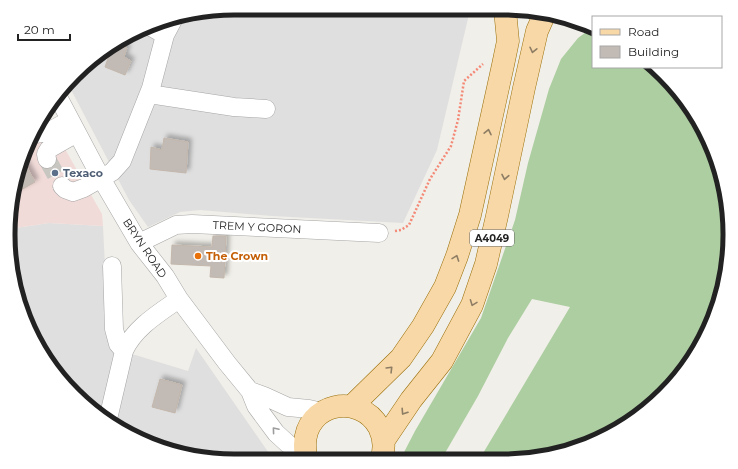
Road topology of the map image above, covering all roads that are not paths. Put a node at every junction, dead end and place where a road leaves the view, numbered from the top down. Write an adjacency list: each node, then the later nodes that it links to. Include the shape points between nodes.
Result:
1 (505, 15): 20 (main road, A4049, one-way to 1, via 401,358 445,287 470,215 508,41)
2 (543, 19): 23 (main road, A4049, one-way to 23, via 537,31 486,264 472,305 442,361 411,400)
3 (170, 25): 5 (street)
4 (156, 30): 5 (street)
5 (165, 35): 6 (street)
6 (148, 94): 8 (street, via 234,107); 12 (street, via 122,161 112,172)
7 (60, 101): 9 (street, BRYN ROAD)
8 (266, 109)
9 (73, 127): 10 (street); 11 (street, via 49,149 46,154); 12 (street, BRYN ROAD)
10 (40, 133)
11 (48, 159)
12 (101, 178): 13 (street, via 73,192); 15 (street, BRYN ROAD)
13 (62, 186)
14 (379, 233): 15 (street, TREM Y GORON, via 192,224 176,225)
15 (139, 243): 17 (street, BRYN ROAD)
16 (112, 266): 18 (street, via 114,329 118,344)
17 (179, 299): 18 (street, via 130,338); 19 (street, BRYN ROAD)
18 (124, 351): 22 (street)
19 (250, 391): 21 (street, BRYN ROAD, via 288,407); 24 (street, BRYN ROAD, one-way to 19, via 276,433 256,406)
20 (352, 406): 21 (main road, via 335,406); 23 (main road, via 375,420 382,432)
21 (322, 412): 25 (main road, via 310,423 305,436)
22 (109, 414)
23 (382, 453)
24 (302, 454)
25 (306, 454)

